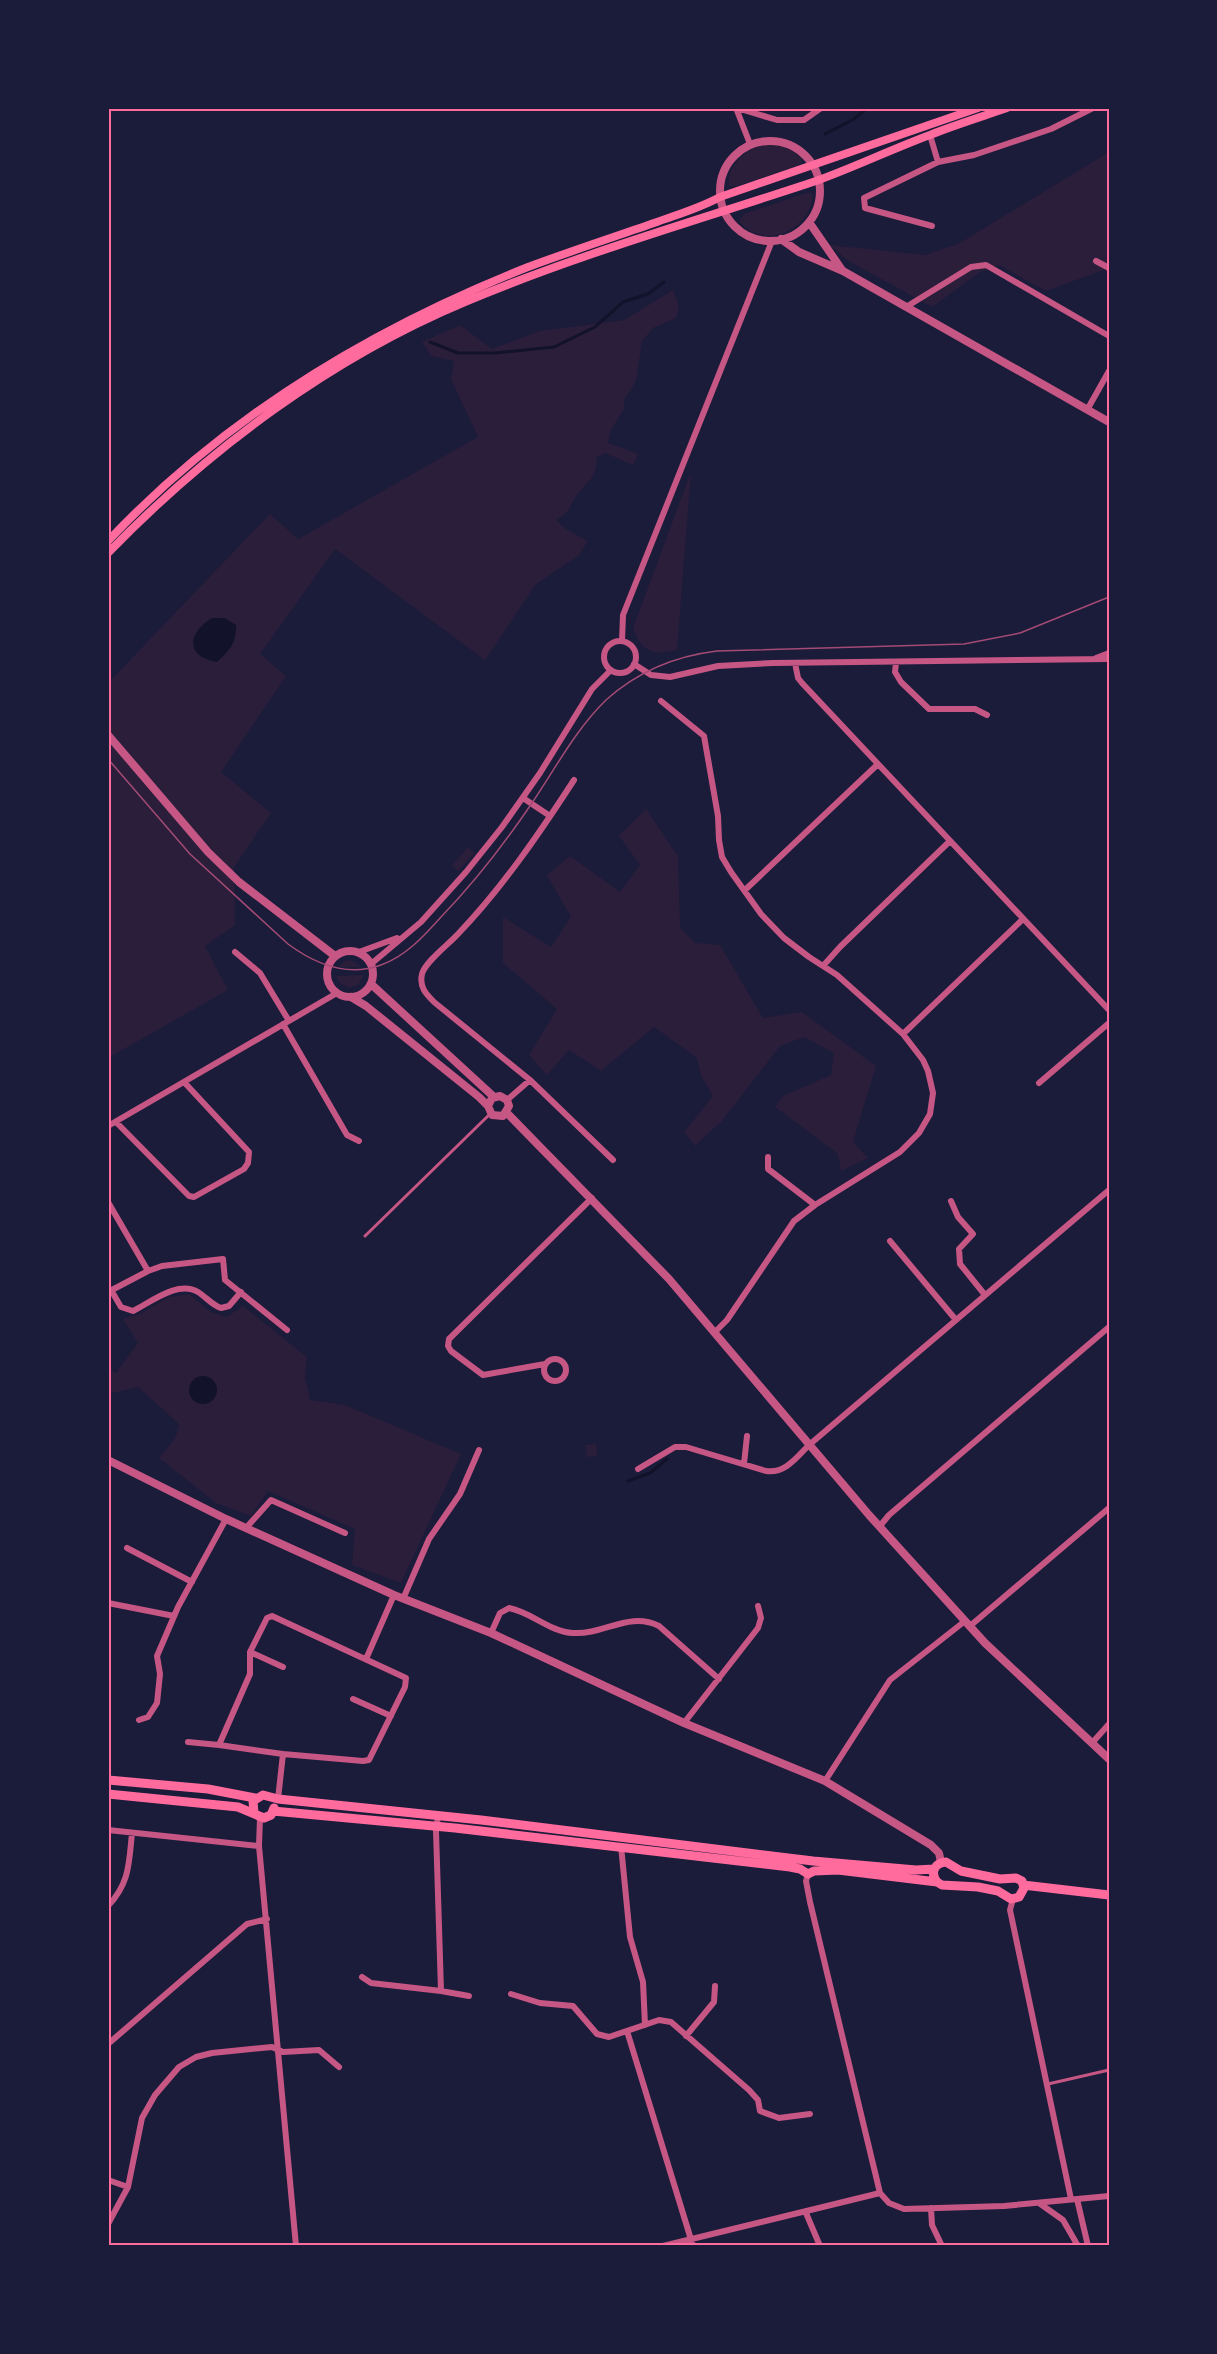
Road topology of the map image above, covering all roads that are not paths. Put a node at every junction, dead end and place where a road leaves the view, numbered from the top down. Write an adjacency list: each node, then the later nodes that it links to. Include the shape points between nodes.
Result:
1 (736, 108): 2 (street, via 777,120 804,120); 7 (street)
2 (822, 108)
3 (978, 108): 9 (main road)
4 (1007, 108): 6 (main road)
5 (1093, 108): 8 (street, via 1051,129 974,155)
6 (930, 135): 8 (street); 10 (main road)
7 (750, 144): 9 (street, via 787,144); 11 (street, via 724,171)
8 (939, 162): 14 (street, via 864,198 865,208)
9 (813, 165): 10 (street); 11 (main road)
10 (818, 180): 12 (main road); 13 (street, via 819,197)
11 (720, 196): 12 (street); 25 (main road, via 691,211 461,295 346,354 225,436)
12 (724, 209): 16 (street, via 735,227 746,235); 26 (main road, via 463,303 354,358 235,439 185,479)
13 (809, 222): 15 (street); 19 (street)
14 (933, 226)
15 (781, 239): 16 (street); 19 (street, via 799,252)
16 (772, 241): 27 (street, via 623,615)
17 (1096, 261): 18 (street)
18 (1109, 268)
19 (843, 271): 20 (street)
20 (906, 307): 21 (street, via 970,267 986,265); 23 (street)
21 (1109, 336)
22 (1109, 371): 23 (street)
23 (1087, 410): 24 (street)
24 (1109, 422)
25 (108, 541)
26 (108, 553)
27 (622, 641): 33 (street, via 634,650); 34 (street, via 605,651 604,661)
28 (1109, 653): 29 (street)
29 (1092, 659): 30 (street); 32 (street)
30 (1109, 659)
31 (795, 663): 32 (street); 33 (street, via 718,666 670,676 651,675); 38 (street, via 798,678)
32 (896, 663): 36 (street, via 895,672 901,682 928,709 975,709)
33 (634, 664): 34 (street, via 625,672)
34 (611, 670): 40 (street, via 592,689)
35 (661, 700): 43 (street, via 704,736 722,857)
36 (987, 715)
37 (108, 735): 48 (street, via 208,852 239,882)
38 (877, 765): 42 (street); 43 (street)
39 (574, 780): 41 (street)
40 (523, 798): 41 (street); 45 (street, via 466,872)
41 (550, 816): 58 (street, via 479,910 422,972 421,981 424,992 434,1002)
42 (950, 842): 44 (street); 50 (street)
43 (745, 890): 50 (street, via 772,927)
44 (1023, 919): 54 (street); 57 (street)
45 (406, 934): 47 (street); 49 (street)
46 (235, 952): 55 (street, via 260,972)
47 (359, 952): 48 (street, via 346,951); 49 (street)
48 (335, 956): 52 (street, via 327,974)
49 (371, 964): 51 (street)
50 (823, 966): 57 (street, via 855,989)
51 (371, 984): 53 (street); 61 (street)
52 (337, 993): 53 (street); 55 (street)
53 (351, 997): 63 (street)
54 (1109, 1010)
55 (286, 1023): 59 (street); 67 (street, via 347,1135)
56 (1109, 1023): 60 (street)
57 (903, 1034): 74 (street, via 923,1060 931,1082 932,1104 925,1124 900,1152)
58 (530, 1080): 62 (street); 69 (street)
59 (184, 1082): 65 (street); 65 (street, via 249,1152 244,1169 194,1197 189,1196)
60 (1038, 1083)
61 (494, 1097): 62 (street); 63 (street)
62 (507, 1100): 64 (street)
63 (489, 1110): 64 (street, via 499,1117); 75 (lane)
64 (507, 1113): 71 (street)
65 (116, 1122): 66 (street)
66 (108, 1126)
67 (359, 1141)
68 (768, 1157): 74 (street, via 768,1169)
69 (613, 1160)
70 (1109, 1190): 80 (street)
71 (592, 1198): 84 (street); 85 (street, via 449,1339 451,1351 483,1375)
72 (951, 1201): 80 (street, via 958,1217 973,1234 959,1249 960,1264)
73 (108, 1202): 77 (street)
74 (815, 1205): 84 (street, via 794,1221)
75 (365, 1236)
76 (890, 1241): 81 (street)
77 (147, 1271): 78 (street); 79 (street, via 223,1259 225,1280)
78 (109, 1291): 79 (street, via 121,1307 133,1311 185,1287 221,1308 229,1306)
79 (241, 1292): 83 (street)
80 (986, 1295): 81 (street)
81 (956, 1320): 87 (street)
82 (1109, 1327): 94 (street)
83 (287, 1330)
84 (715, 1332): 87 (street)
85 (544, 1364)
86 (747, 1436): 90 (street)
87 (809, 1445): 90 (street, via 784,1469 774,1472); 94 (street)
88 (479, 1450): 100 (street, via 458,1498 429,1539)
89 (108, 1460): 93 (street)
90 (744, 1464): 91 (street, via 675,1447)
91 (638, 1468)
92 (1109, 1508): 104 (street)
93 (226, 1519): 95 (street); 98 (street)
94 (880, 1526): 104 (street)
95 (246, 1528): 96 (street, via 271,1500); 99 (street)
96 (345, 1533)
97 (127, 1548): 98 (street)
98 (192, 1582): 103 (street)
99 (394, 1595): 100 (street); 107 (street)
100 (403, 1599): 105 (street)
101 (108, 1603): 103 (street)
102 (758, 1606): 109 (street, via 758,1628)
103 (174, 1616): 112 (street, via 157,1656 157,1703 148,1717)
104 (968, 1623): 116 (street); 121 (street, via 890,1680)
105 (491, 1633): 109 (street, via 500,1613 509,1608 573,1633 640,1620 650,1622); 113 (street)
106 (250, 1652): 107 (street, via 264,1621 272,1616); 108 (street); 117 (street, via 250,1674)
107 (366, 1659): 111 (street, via 406,1678)
108 (283, 1667)
109 (719, 1679): 113 (street)
110 (353, 1699): 111 (street)
111 (391, 1716): 118 (street, via 369,1760)
112 (139, 1720)
113 (684, 1723): 121 (street)
114 (1109, 1724): 116 (street)
115 (188, 1742): 117 (street)
116 (1092, 1743): 119 (street)
117 (219, 1745): 118 (street)
118 (283, 1754): 124 (street)
119 (1109, 1760)
120 (108, 1780): 123 (main road, via 208,1789)
121 (825, 1781): 133 (street, via 931,1845 939,1853)
122 (108, 1794): 126 (main road, via 238,1807)
123 (255, 1798): 124 (main road); 126 (main road, via 252,1805)
124 (274, 1798): 125 (main road); 127 (main road)
125 (273, 1811): 126 (main road, via 268,1817); 128 (main road)
126 (257, 1815): 131 (street)
127 (438, 1815): 128 (street); 134 (main road)
128 (437, 1826): 132 (main road); 147 (street)
129 (108, 1830): 130 (street)
130 (132, 1833): 131 (street); 143 (street, via 127,1874 119,1895)
131 (259, 1846): 144 (street)
132 (621, 1846): 134 (main road); 150 (street, via 630,1937 643,1982)
133 (937, 1866): 134 (main road, via 916,1870); 135 (main road, via 949,1863); 137 (main road, via 933,1876)
134 (808, 1867): 137 (main road); 161 (street, via 810,1902)
135 (955, 1869): 136 (main road); 138 (main road, via 955,1878)
136 (1006, 1879): 139 (main road, via 1016,1878); 140 (main road)
137 (937, 1882): 138 (main road)
138 (948, 1884): 140 (main road)
139 (1023, 1886): 141 (main road); 142 (main road, via 1021,1895)
140 (1003, 1893): 142 (main road)
141 (1109, 1895)
142 (1012, 1899): 157 (street, via 1010,1910)
143 (108, 1906)
144 (267, 1919): 153 (street, via 247,1924); 154 (street)
145 (362, 1977): 147 (street, via 371,1983)
146 (715, 1986): 152 (street, via 714,2002)
147 (441, 1991): 149 (street)
148 (511, 1994): 151 (street, via 540,2003 573,2006 597,2034)
149 (469, 1996)
150 (645, 2025): 151 (street); 152 (street, via 659,2020 671,2022)
151 (628, 2034): 168 (street)
152 (686, 2036): 158 (street, via 749,2090 758,2100 760,2111 779,2118)
153 (108, 2044)
154 (277, 2049): 155 (street, via 286,2053 319,2050); 160 (street, via 212,2053 179,2067 142,2118); 169 (street)
155 (339, 2067)
156 (1109, 2070): 157 (lane)
157 (1048, 2084): 163 (street)
158 (810, 2115)
159 (108, 2180): 160 (street)
160 (128, 2187): 167 (street)
161 (880, 2193): 165 (street, via 897,2207); 166 (street)
162 (1109, 2196): 163 (street)
163 (1074, 2199): 164 (street); 174 (street)
164 (1038, 2202): 165 (street); 173 (street, via 1063,2220)
165 (931, 2208): 172 (street, via 932,2224)
166 (806, 2212): 168 (street); 171 (street)
167 (108, 2224)
168 (692, 2243): 170 (street)
169 (296, 2246)
170 (663, 2246)
171 (820, 2246)
172 (942, 2246)
173 (1078, 2246)
174 (1088, 2246)

